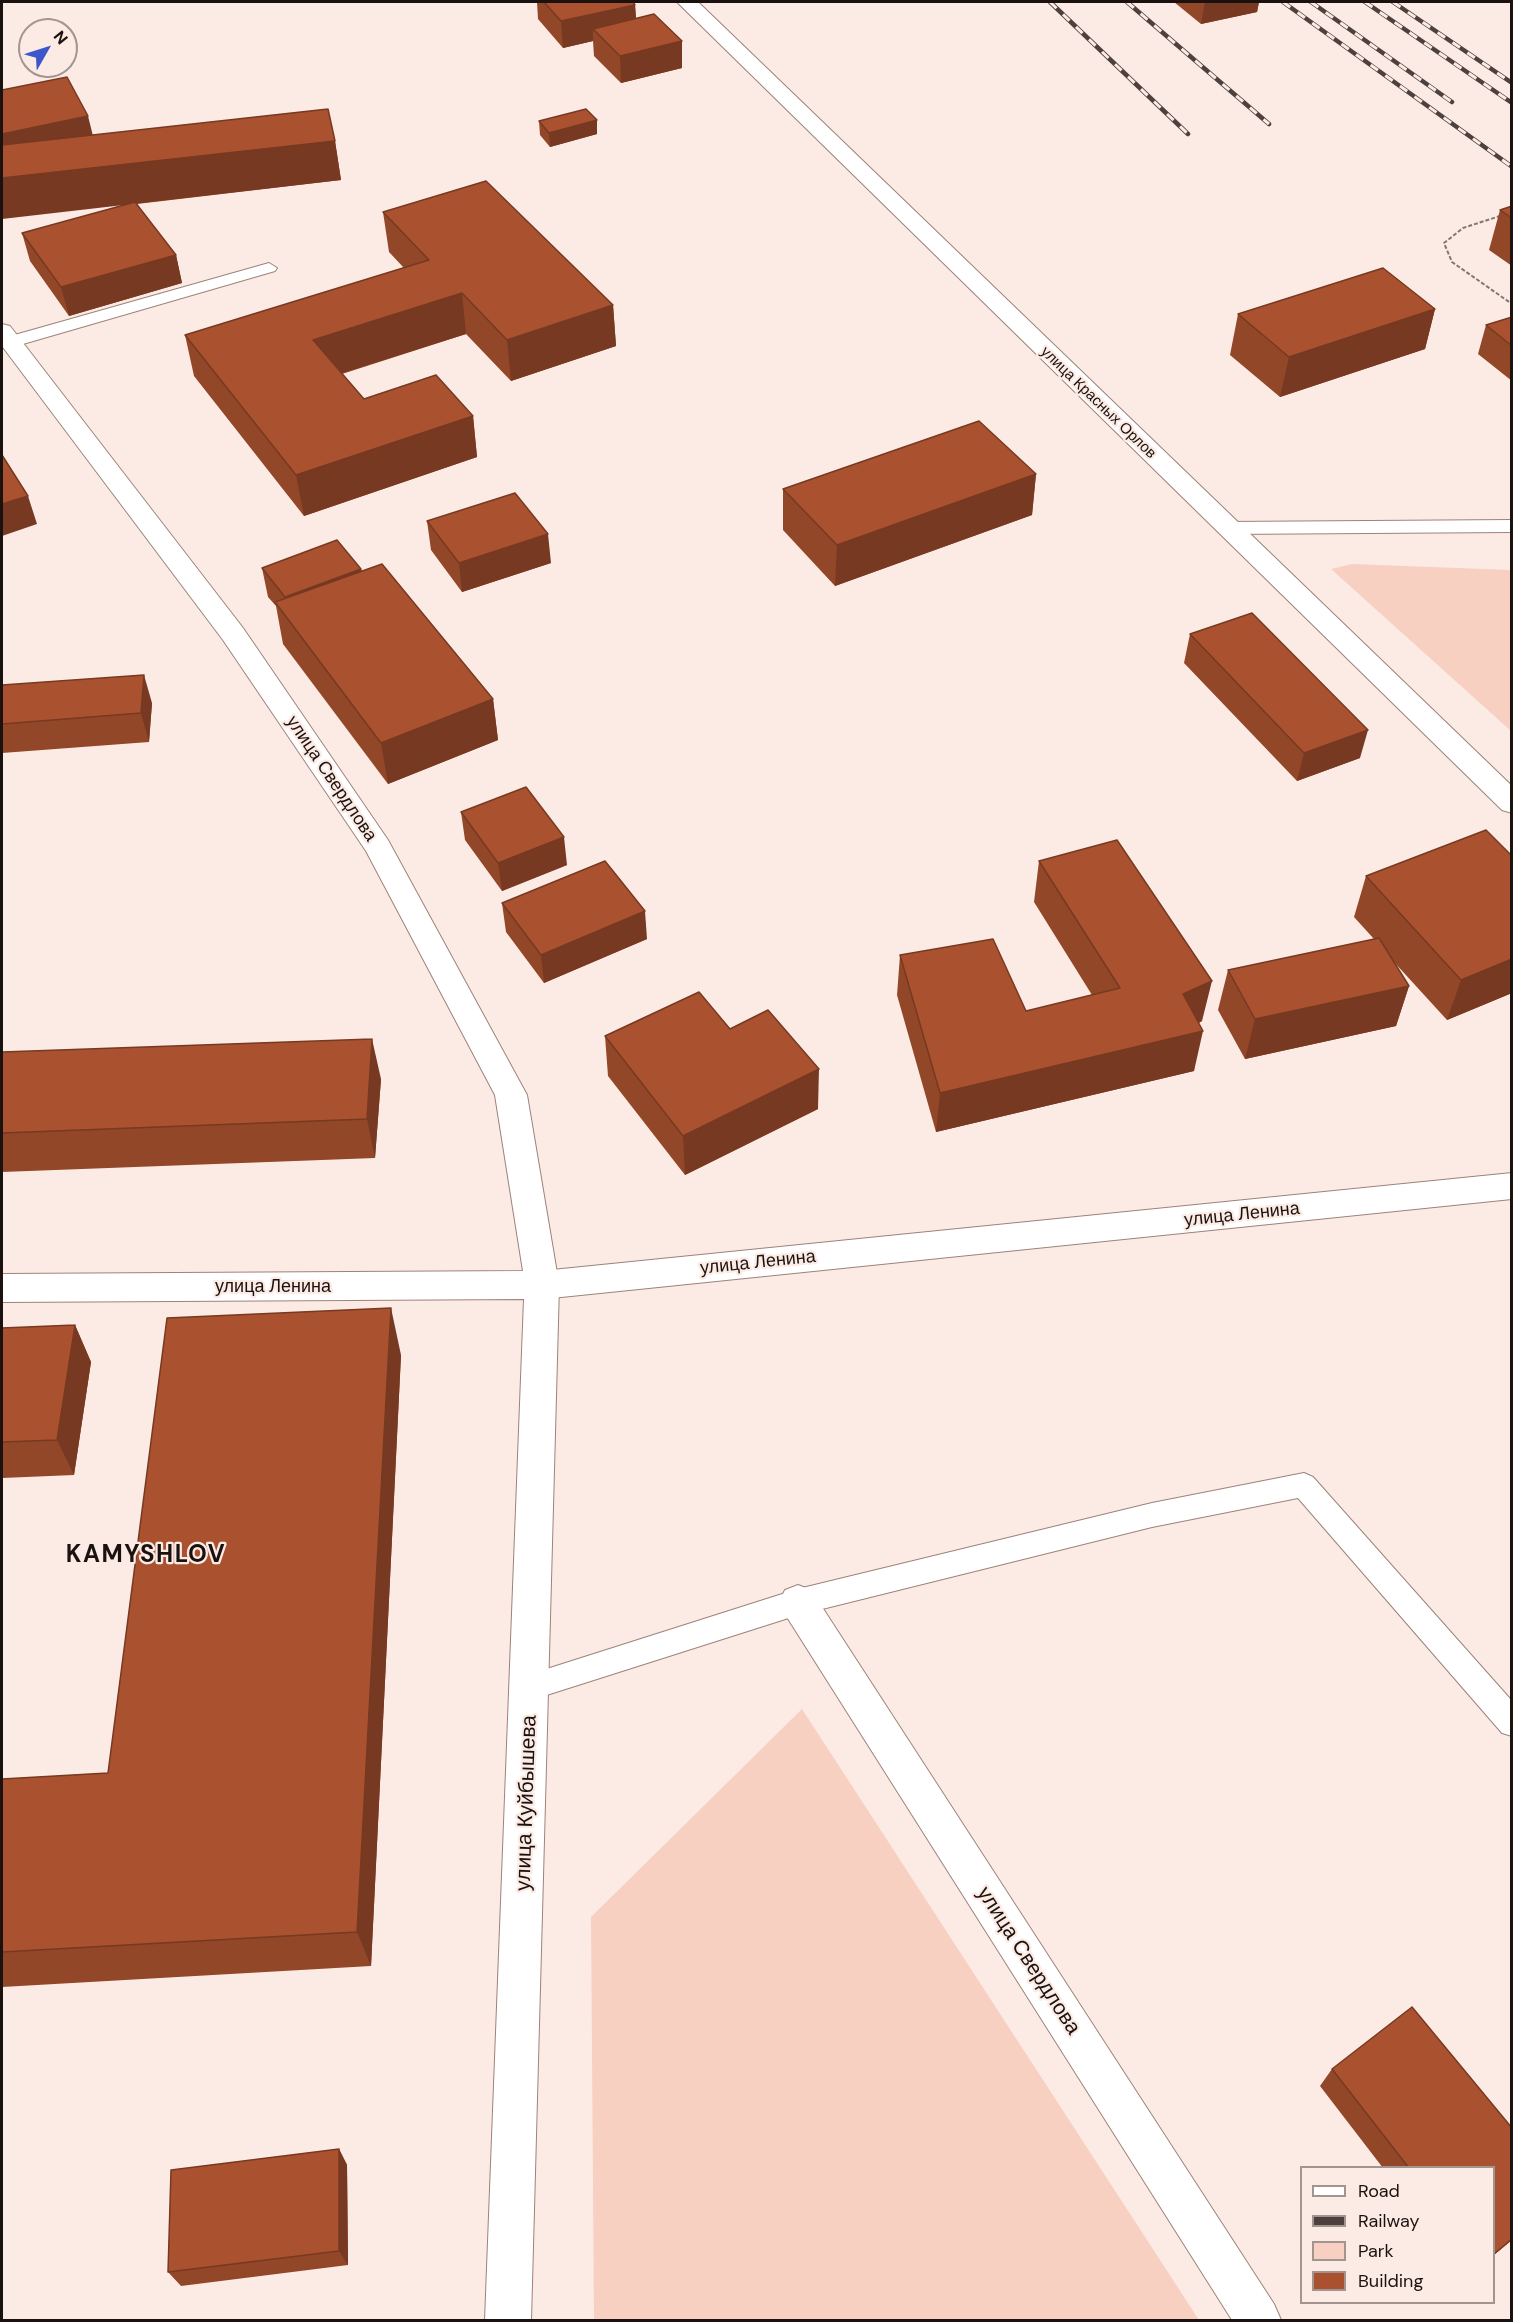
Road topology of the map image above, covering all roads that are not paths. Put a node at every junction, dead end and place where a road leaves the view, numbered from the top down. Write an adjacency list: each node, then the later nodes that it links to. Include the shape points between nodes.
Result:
1 (687, 2): 5 (street, улица Красных Орлов)
2 (270, 268): 3 (lane)
3 (6, 336): 8 (street, улица Свердлова, via 233,634 378,847 511,1095)
4 (1512, 526): 5 (lane)
5 (1226, 528): 6 (street, улица Красных Орлов)
6 (1512, 802)
7 (1512, 1186): 8 (street, улица Ленина)
8 (542, 1285): 9 (street, улица Ленина); 11 (street, улица Куйбышева)
9 (2, 1288)
10 (798, 1602): 11 (lane); 12 (lane, via 1152,1515 1304,1485); 14 (street, улица Свердлова)
11 (531, 1687): 13 (street, улица Куйбышева)
12 (1512, 1723)
13 (508, 2320)
14 (1258, 2320)

